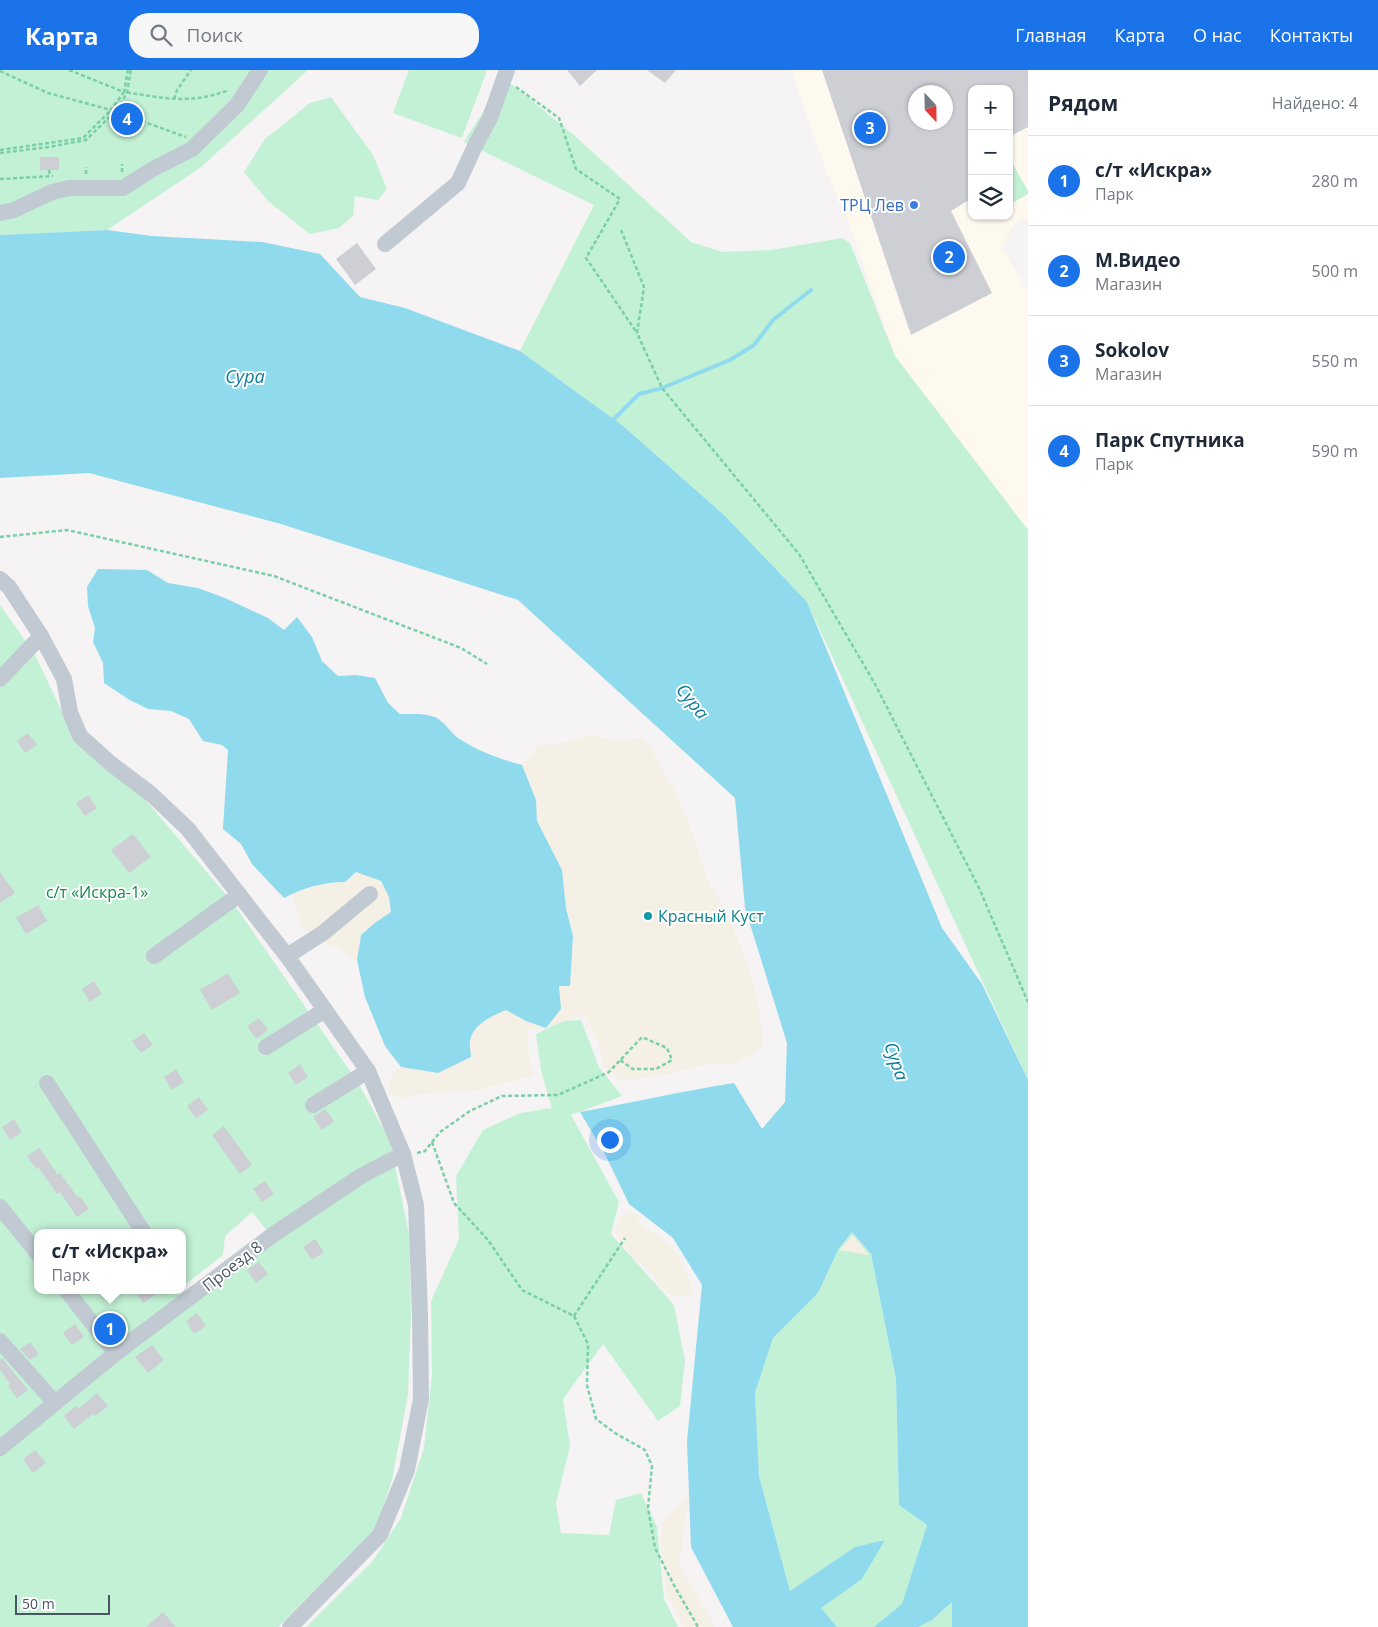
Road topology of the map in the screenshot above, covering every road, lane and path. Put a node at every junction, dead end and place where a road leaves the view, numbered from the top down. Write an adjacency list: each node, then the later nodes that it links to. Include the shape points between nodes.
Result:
1 (69, 70): 8 (path)
2 (79, 70): 8 (path)
3 (129, 70): 10 (path)
4 (191, 70): 11 (path)
5 (260, 70): 14 (street, via 237,105)
6 (0, 71): 12 (path, via 48,93)
7 (506, 74): 22 (street, via 490,118 458,183); 23 (path, via 559,118 576,169 620,199 586,258)
8 (82, 75): 10 (path)
9 (236, 87): 11 (path, via 211,97)
10 (125, 92): 11 (path); 12 (path); 13 (path)
11 (174, 100)
12 (111, 110): 13 (path); 15 (path, via 83,138)
13 (116, 112): 14 (path); 15 (path, via 86,140)
14 (199, 142): 20 (street, via 123,188 69,188)
15 (0, 151)
16 (86, 167): 19 (path)
17 (49, 170): 18 (path)
18 (50, 176)
19 (86, 178)
20 (0, 213)
21 (620, 230): 23 (path, via 644,287)
22 (385, 244)
23 (637, 333): 33 (path, via 662,388 799,554 835,615 875,684 979,888)
24 (0, 537): 27 (path, via 67,530 274,576 461,648)
25 (0, 579): 26 (street, via 9,587)
26 (41, 636): 28 (street); 29 (street, via 64,679 70,712 80,736 188,829)
27 (487, 664)
28 (0, 679)
29 (239, 894): 31 (street); 32 (street)
30 (370, 894): 32 (street, via 324,933)
31 (154, 956)
32 (287, 956): 34 (street)
33 (1028, 1002)
34 (325, 1010): 35 (street); 37 (street)
35 (266, 1047)
36 (620, 1060): 36 (path, via 642,1036 667,1048 672,1060 656,1069 633,1069); 40 (path, via 609,1072 558,1095 502,1096 470,1112 440,1132)
37 (368, 1070): 39 (street); 41 (street)
38 (46, 1083): 43 (street)
39 (313, 1105)
40 (432, 1142): 41 (path, via 425,1151); 49 (path, via 454,1203 488,1240 522,1290)
41 (403, 1154): 46 (street, Проезд 8, via 361,1176); 54 (street, via 416,1205 420,1315 420,1399 407,1470 380,1535)
42 (0, 1207): 45 (street)
43 (141, 1229)
44 (625, 1238): 49 (path)
45 (34, 1249)
46 (187, 1293)
47 (69, 1294): 51 (street)
48 (186, 1294): 51 (street, Проезд 8)
49 (574, 1316): 55 (path, via 588,1344 587,1385 596,1419 645,1450 652,1466 648,1508 656,1548)
50 (0, 1341): 52 (street)
51 (116, 1353): 52 (street, Проезд 8)
52 (55, 1403): 53 (street, Проезд 8)
53 (0, 1448)
54 (290, 1627)
55 (698, 1627)

